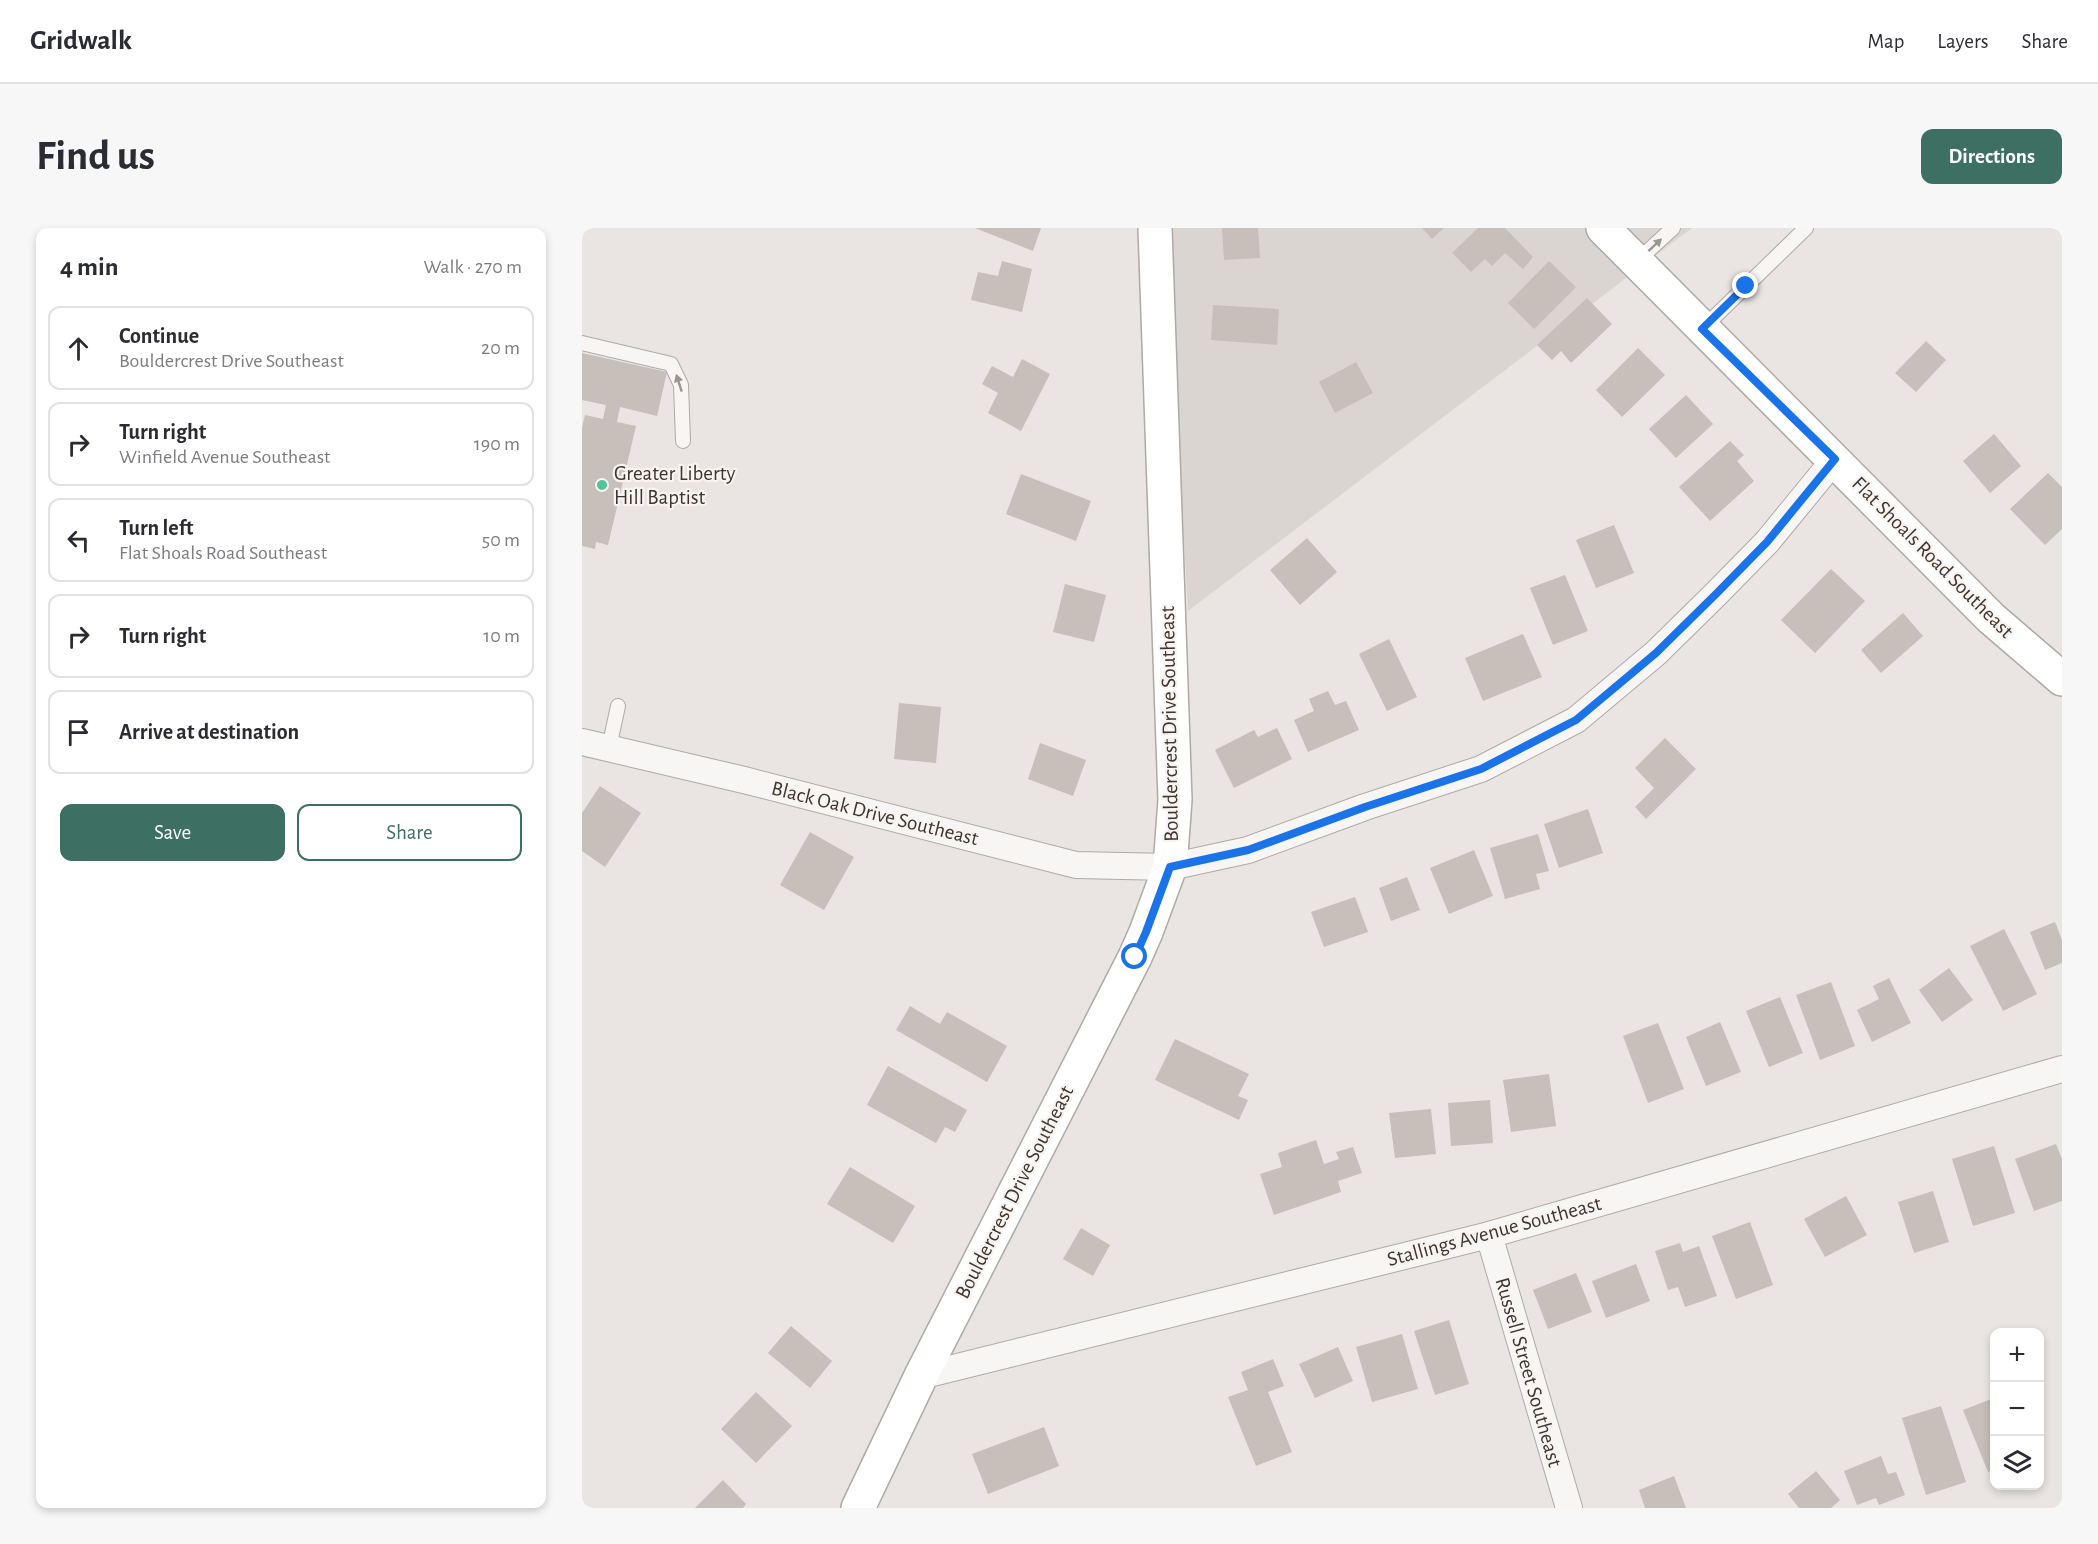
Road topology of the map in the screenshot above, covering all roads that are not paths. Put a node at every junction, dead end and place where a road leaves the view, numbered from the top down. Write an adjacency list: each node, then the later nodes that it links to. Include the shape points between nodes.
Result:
1 (1155, 228): 14 (street, Bouldercrest Drive Southeast, via 1175,800)
2 (1603, 228): 5 (street, Flat Shoals Road Southeast)
3 (1673, 228): 5 (lane, one-way to 3)
4 (1806, 228): 6 (lane)
5 (1636, 262): 6 (street, Flat Shoals Road Southeast)
6 (1702, 329): 9 (street, Flat Shoals Road Southeast)
7 (582, 343): 8 (lane, one-way to 7, via 681,386 670,364)
8 (683, 441)
9 (1835, 459): 10 (street, Flat Shoals Road Southeast, via 1991,618); 14 (street, Black Oak Drive Southeast, via 1767,542 1716,594 1656,653 1576,720 1481,769 1248,850)
10 (2062, 679)
11 (618, 706): 13 (lane)
12 (582, 742): 13 (street, Black Oak Drive Southeast)
13 (609, 748): 14 (street, Black Oak Drive Southeast, via 1076,865)
14 (1170, 867): 17 (street, Bouldercrest Drive Southeast, via 1135,957)
15 (2062, 1069): 16 (street, Stallings Avenue Southeast)
16 (1489, 1235): 17 (street, Stallings Avenue Southeast); 19 (street, Russell Street Southeast)
17 (921, 1376): 18 (street, Bouldercrest Drive Southeast)
18 (858, 1508)
19 (1569, 1508)

